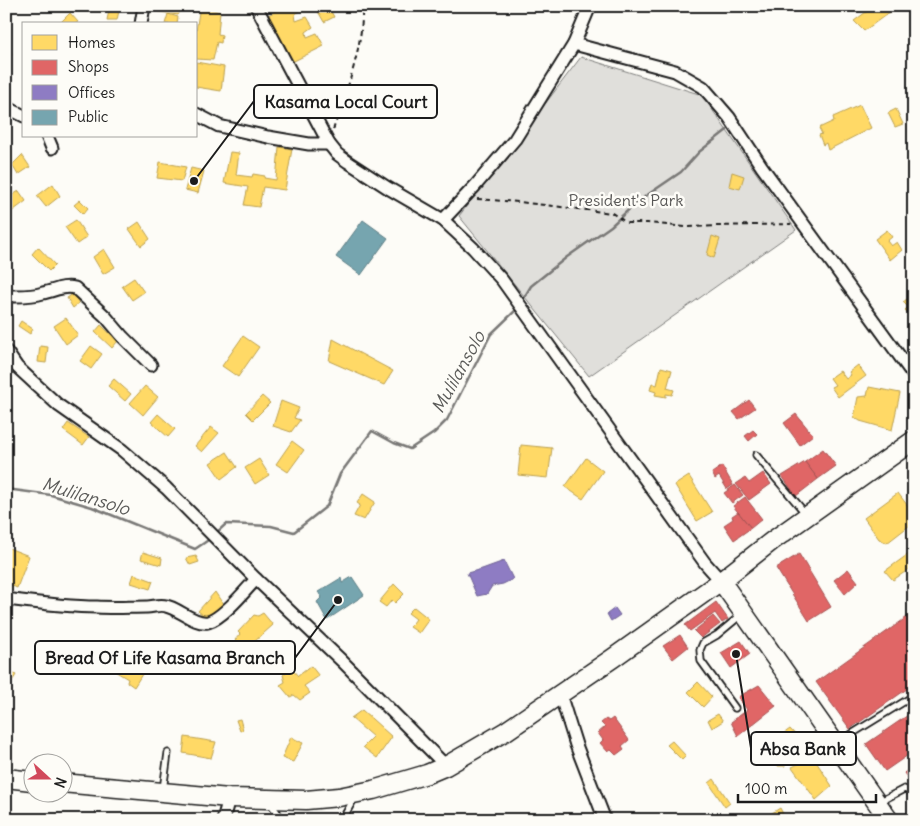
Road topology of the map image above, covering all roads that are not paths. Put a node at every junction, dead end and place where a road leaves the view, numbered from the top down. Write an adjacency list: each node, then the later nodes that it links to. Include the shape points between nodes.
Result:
1 (144, 6): 4 (street)
2 (256, 6): 10 (street)
3 (590, 6): 5 (street)
4 (141, 22)
5 (574, 44): 12 (street, via 515,139); 16 (street, via 675,71 703,86 729,117)
6 (6, 107): 7 (street)
7 (22, 115)
8 (198, 115): 10 (street, via 219,126 309,144)
9 (48, 138): 11 (street)
10 (329, 144): 12 (street, via 348,162)
11 (52, 148)
12 (443, 220): 21 (street, via 502,280)
13 (6, 296): 15 (street, via 43,294 68,286 75,288)
14 (6, 351): 20 (street, via 17,367 58,405 122,450 166,488)
15 (151, 365)
16 (914, 376)
17 (914, 440): 19 (main road)
18 (756, 455): 19 (lane)
19 (808, 515): 21 (main road)
20 (256, 579): 22 (street, via 225,611 207,622 190,618 166,605 70,606); 29 (street)
21 (721, 581): 23 (main road); 24 (main road)
22 (6, 600)
23 (743, 614): 26 (lane, via 704,643 700,650 701,661); 27 (main road)
24 (560, 694): 29 (main road); 42 (street)
25 (910, 698): 27 (lane)
26 (735, 708)
27 (835, 744): 38 (main road)
28 (168, 753): 33 (lane)
29 (446, 766): 34 (main road)
30 (6, 778): 31 (main road)
31 (22, 780)
32 (72, 784): 33 (main road)
33 (162, 792): 36 (main road)
34 (357, 793): 37 (main road, via 306,800); 41 (lane)
35 (914, 796): 38 (lane, via 904,789)
36 (229, 798): 37 (main road); 39 (street)
37 (267, 799): 40 (lane)
38 (877, 803): 43 (main road)
39 (223, 820)
40 (283, 820)
41 (342, 820)
42 (605, 820)
43 (889, 820)

